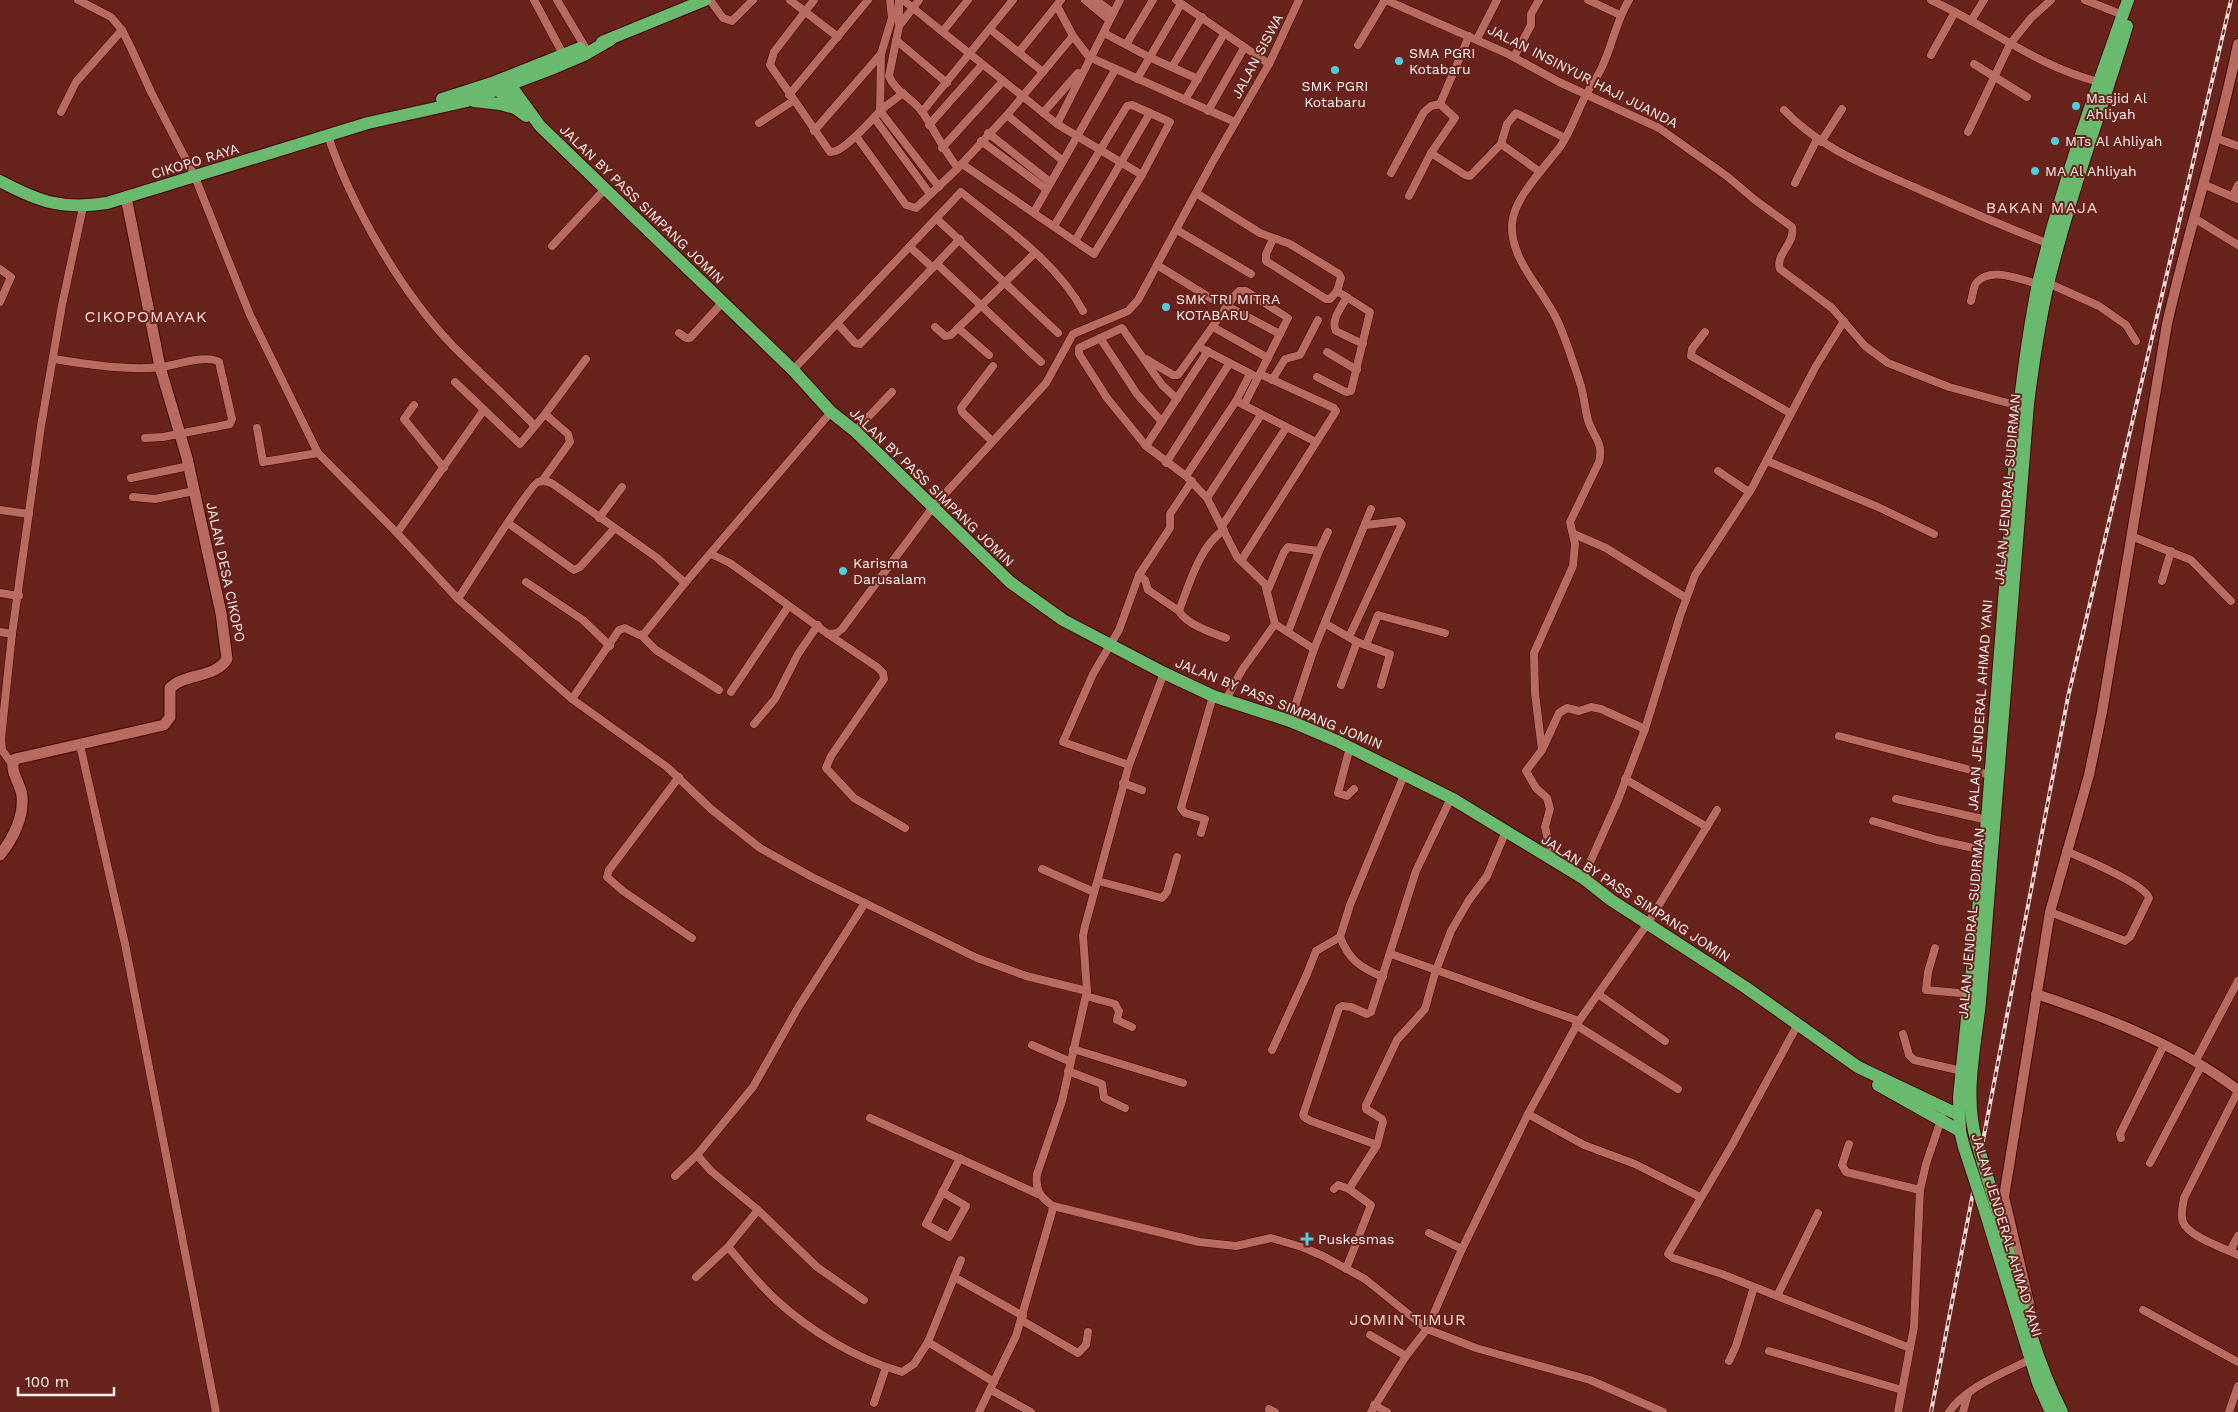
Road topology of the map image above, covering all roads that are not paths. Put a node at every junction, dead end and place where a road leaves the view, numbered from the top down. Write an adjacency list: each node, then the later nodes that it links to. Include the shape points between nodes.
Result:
1 (78, 0): 42 (street, via 107,14)
2 (534, 0): 60 (street)
3 (557, 0): 57 (street)
4 (705, 0): 50 (highway)
5 (710, 0): 6 (street, via 723,18 732,21)
6 (753, 0)
7 (790, 0): 34 (street)
8 (814, 0): 34 (street)
9 (868, 0): 49 (street)
10 (890, 0): 61 (street, via 892,18)
11 (901, 0): 33 (street); 41 (street)
12 (919, 0): 33 (street)
13 (968, 0): 44 (street)
14 (1013, 0): 43 (street)
15 (1085, 0): 38 (street)
16 (1096, 0): 38 (street)
17 (1120, 0): 38 (street)
18 (1153, 0): 53 (street)
19 (1299, 0): 67 (street, JALAN SISWA)
20 (1386, 0): 48 (street, JALAN INSINYUR HAJI JUANDA); 56 (street)
21 (1497, 0): 52 (street)
22 (1539, 0): 66 (street, via 1531,14 1531,25)
23 (1588, 0): 36 (street)
24 (1629, 0): 36 (street)
25 (1931, 0): 35 (street)
26 (1984, 0): 40 (street)
27 (2051, 0): 54 (street)
28 (2085, 0): 37 (street)
29 (2128, 0): 37 (highway, JALAN JENDERAL AHMAD YANI)
30 (2135, 0): 159 (highway, JALAN JENDRAL SUDIRMAN)
31 (1179, 2): 39 (street); 65 (street)
32 (1059, 3): 47 (street); 59 (street)
33 (913, 8): 41 (street); 44 (street)
34 (805, 12): 49 (street); 86 (street, via 770,59 770,65)
35 (1955, 12): 40 (street); 63 (street)
36 (1620, 15): 83 (street, via 1602,66)
37 (2123, 15): 79 (highway, JALAN JENDERAL AHMAD YANI)
38 (1111, 16): 45 (street)
39 (1202, 17): 46 (street); 71 (street)
40 (1971, 21): 54 (street)
41 (899, 26): 51 (street)
42 (122, 30): 95 (street, via 76,82); 127 (street)
43 (991, 30): 59 (street); 62 (street)
44 (943, 31): 62 (street)
45 (1104, 32): 53 (street); 64 (street)
46 (1224, 34): 58 (street); 75 (street)
47 (1073, 36): 64 (street); 73 (street)
48 (1469, 36): 52 (street, JALAN INSINYUR HAJI JUANDA); 89 (street)
49 (838, 37): 86 (street)
50 (610, 40): 57 (highway); 77 (highway)
51 (896, 40): 80 (street); 82 (street, via 889,76)
52 (1477, 40): 66 (street, JALAN INSINYUR HAJI JUANDA)
53 (1126, 44): 65 (street)
54 (2010, 44): 76 (street); 79 (street, via 2060,70)
55 (2238, 44): 113 (street)
56 (1358, 45)
57 (584, 46): 60 (highway)
58 (1244, 48): 67 (street); 94 (street)
59 (1019, 52): 73 (street)
60 (563, 54): 81 (highway)
61 (881, 54): 93 (street); 106 (street)
62 (972, 54): 69 (street); 80 (street)
63 (1931, 55)
64 (1089, 57): 70 (street); 72 (street)
65 (1149, 57): 71 (street); 74 (street)
66 (1514, 57): 83 (street, JALAN INSINYUR HAJI JUANDA)
67 (1269, 64): 102 (street, JALAN SISWA)
68 (1974, 64): 76 (street)
69 (982, 66): 78 (street); 105 (street)
70 (1085, 66): 97 (street); 104 (street)
71 (1172, 67): 75 (street)
72 (1115, 70): 74 (street); 111 (street)
73 (1043, 72): 84 (street)
74 (1137, 79): 87 (street)
75 (1198, 79): 87 (street)
76 (1995, 79): 85 (street); 107 (street)
77 (525, 80): 81 (highway); 90 (highway, via 519,94)
78 (1003, 81): 84 (street); 118 (street)
79 (2099, 82): 149 (highway, JALAN JENDERAL AHMAD YANI)
80 (947, 83): 96 (street)
81 (502, 84): 88 (highway, CIKOPO RAYA); 90 (highway, JALAN BY PASS SIMPANG JOMIN); 99 (highway, CIKOPO RAYA)
82 (904, 93): 93 (street); 96 (street)
83 (1586, 95): 112 (street); 170 (street, JALAN INSINYUR HAJI JUANDA, via 1663,131 1792,227 1792,238 1779,262 1780,269 1816,294)
84 (1022, 96): 97 (street); 100 (street)
85 (2027, 97)
86 (791, 98): 103 (street); 106 (street)
87 (1185, 100): 94 (street)
88 (467, 101): 90 (highway); 99 (highway, CIKOPO RAYA)
89 (1440, 104): 120 (street, via 1455,117); 125 (street, via 1424,112)
90 (519, 106): 134 (highway, JALAN BY PASS SIMPANG JOMIN)
91 (1842, 109): 114 (street)
92 (1784, 110): 114 (street)
93 (880, 111): 101 (street); 133 (street)
94 (1208, 111): 102 (street)
95 (61, 112)
96 (922, 112): 105 (street)
97 (1043, 113): 104 (street)
98 (1150, 113): 119 (street, via 1127,106); 122 (street); 126 (street, via 1170,125)
99 (400, 115): 109 (highway, CIKOPO RAYA)
100 (1007, 115): 108 (street); 121 (street)
101 (875, 119): 110 (street); 136 (street)
102 (1235, 122): 135 (street, JALAN SISWA)
103 (759, 123)
104 (1057, 124): 111 (street)
105 (929, 125): 118 (street)
106 (814, 131): 110 (street, via 832,152)
107 (1968, 132)
108 (988, 133): 115 (street); 132 (street)
109 (328, 136): 127 (highway, CIKOPO RAYA); 213 (street, via 363,216 404,287 453,346)
110 (856, 136): 136 (street, via 906,205 916,208)
111 (1078, 137): 119 (street); 121 (street)
112 (1564, 138): 116 (street, via 1516,113 1507,124); 124 (street)
113 (2216, 138): 117 (street); 130 (street)
114 (1819, 140): 129 (street); 149 (street, via 1849,158)
115 (980, 141): 123 (street); 132 (street)
116 (1500, 144): 120 (street, via 1470,176); 124 (street)
117 (2238, 146)
118 (942, 148): 123 (street)
119 (1099, 151): 122 (street); 144 (street)
120 (1431, 153): 137 (street)
121 (1063, 161): 132 (street)
122 (1121, 164): 126 (street); 148 (street)
123 (960, 166): 133 (street); 141 (street)
124 (1540, 172): 248 (street, via 1513,216 1516,250 1550,303 1559,324 1581,387 1587,418 1602,452 1572,515 1570,528)
125 (1391, 173)
126 (1142, 175): 148 (street, via 1095,253 1091,254)
127 (195, 177): 138 (highway, CIKOPO RAYA); 222 (street, via 250,315)
128 (0, 181): 140 (highway, CIKOPO RAYA, via 40,201)
129 (1794, 183)
130 (2203, 184): 139 (street); 142 (street)
131 (2238, 185): 139 (street)
132 (1048, 186): 141 (street)
133 (939, 187): 136 (street)
134 (604, 190): 151 (street); 165 (highway, JALAN BY PASS SIMPANG JOMIN)
135 (1196, 193): 145 (street, JALAN SISWA); 147 (street)
136 (930, 194)
137 (1409, 196)
138 (126, 197): 140 (highway, CIKOPO RAYA); 193 (main road, JALAN DESA CIKOPO)
139 (2236, 198)
140 (83, 207): 188 (street)
141 (1034, 212): 144 (street)
142 (2194, 218): 150 (street); 241 (street, via 2167,324)
143 (937, 220): 146 (street); 152 (street); 153 (street, via 962,192)
144 (1054, 226): 148 (street)
145 (1177, 230): 154 (street, JALAN SISWA); 157 (street)
146 (960, 239): 155 (street); 158 (street)
147 (1273, 239): 160 (street, via 1290,244 1339,274); 160 (street, via 1266,262 1326,298 1331,298)
148 (1075, 241)
149 (2048, 244): 159 (highway, JALAN JENDERAL AHMAD YANI)
150 (2238, 245)
151 (552, 246)
152 (910, 246): 155 (street); 171 (street)
153 (1035, 253): 158 (street); 168 (street, via 1073,292)
154 (1157, 265): 162 (street); 219 (street, JALAN SISWA, via 1133,307 1073,334 1046,383)
155 (936, 266): 166 (street); 171 (street, via 860,344 855,343)
156 (0, 269): 164 (street, via 12,277)
157 (1251, 274)
158 (1005, 282): 166 (street); 177 (street)
159 (2043, 284): 163 (street, via 1990,275 1976,283); 180 (street, via 2099,306 2126,325); 206 (highway, JALAN JENDERAL AHMAD YANI); 367 (highway, JALAN JENDRAL SUDIRMAN, via 2028,404 1972,1070)
160 (1337, 291): 161 (street)
161 (1347, 297): 181 (street, via 1370,312); 181 (street, via 1333,328)
162 (1212, 299)
163 (1971, 301)
164 (0, 302)
165 (722, 303): 176 (street, via 690,338); 194 (highway, JALAN BY PASS SIMPANG JOMIN)
166 (979, 305): 174 (street); 190 (street)
167 (1227, 306): 172 (street); 178 (street); 178 (street, via 1237,292 1246,291 1287,316)
168 (1083, 311)
169 (1318, 320): 199 (street, via 1300,356 1285,359)
170 (1844, 321): 206 (street, via 1865,346 1888,363 1949,387); 209 (street)
171 (838, 324): 194 (street)
172 (1213, 327): 182 (street); 187 (street)
173 (935, 328): 174 (street, via 948,336)
174 (958, 328): 185 (street)
175 (1705, 332): 209 (street, via 1692,349 1691,356)
176 (680, 333)
177 (1058, 333)
178 (1280, 334): 187 (street)
179 (1100, 338): 186 (street, via 1122,328); 212 (street, via 1137,394); 221 (street, via 1081,346 1079,354 1107,398)
180 (2136, 341)
181 (1363, 344): 195 (street)
182 (1200, 347): 183 (street); 186 (street, via 1176,376)
183 (1208, 351): 191 (street); 202 (street)
184 (1327, 352): 195 (street)
185 (989, 355)
186 (1144, 358): 202 (street, via 1162,385)
187 (1268, 358): 197 (street)
188 (52, 359): 193 (street, via 118,367); 239 (street)
189 (586, 359): 210 (street)
190 (1041, 362)
191 (1230, 364): 196 (street); 224 (street)
192 (993, 366): 219 (street, via 961,408)
193 (160, 367): 217 (main road, JALAN DESA CIKOPO); 217 (street, via 208,359 220,364 232,422)
194 (793, 370): 208 (highway, JALAN BY PASS SIMPANG JOMIN)
195 (1357, 370): 198 (street, via 1350,392)
196 (1250, 374): 197 (street); 203 (street)
197 (1259, 376): 199 (street); 205 (street)
198 (1317, 377)
199 (1272, 380): 220 (street, via 1335,409)
200 (455, 382): 207 (street)
201 (892, 392): 216 (street)
202 (1177, 399): 212 (street)
203 (1236, 401): 205 (street); 229 (street)
204 (414, 404): 226 (street, via 404,419)
205 (1244, 405): 211 (street)
206 (2019, 406): 302 (highway, JALAN JENDERAL AHMAD YANI)
207 (483, 411): 213 (street, via 518,444); 226 (street)
208 (831, 412): 216 (highway, JALAN BY PASS SIMPANG JOMIN); 253 (street)
209 (1790, 413): 223 (street)
210 (545, 414): 213 (street); 230 (street, via 568,434 570,442)
211 (1261, 415): 215 (street); 235 (street)
212 (1162, 422): 221 (street)
213 (535, 426)
214 (257, 428): 222 (street, via 263,462)
215 (1286, 428): 220 (street); 244 (street)
216 (855, 431): 236 (highway, JALAN BY PASS SIMPANG JOMIN)
217 (180, 433): 218 (street, via 163,438); 225 (main road, JALAN DESA CIKOPO)
218 (145, 438)
219 (992, 441): 236 (street, JALAN SISWA)
220 (1316, 442): 255 (street)
221 (1146, 446): 224 (street)
222 (318, 453): 247 (street)
223 (1767, 461): 233 (street); 249 (street)
224 (1166, 463): 229 (street)
225 (189, 466): 228 (street); 232 (main road, JALAN DESA CIKOPO)
226 (444, 468): 247 (street)
227 (1718, 471): 233 (street)
228 (131, 478)
229 (1189, 479): 235 (street); 256 (street, via 1170,514 1170,528)
230 (542, 481): 240 (street, via 553,484); 242 (street, via 535,484)
231 (622, 487): 240 (street)
232 (194, 491): 234 (street, via 154,499); 295 (main road, JALAN DESA CIKOPO, via 227,659 216,669 170,688 170,718 164,725)
233 (1749, 492): 263 (street, via 1702,561)
234 (133, 497)
235 (1207, 498): 244 (street)
236 (933, 507): 275 (street, JALAN SISWA, via 842,629); 282 (highway, JALAN BY PASS SIMPANG JOMIN, via 1020,591)
237 (1371, 509): 243 (street)
238 (0, 510): 239 (street)
239 (29, 514): 262 (street)
240 (599, 518): 245 (street)
241 (2134, 522): 250 (street); 254 (street)
242 (508, 523): 245 (street, via 574,570); 264 (street)
243 (1366, 525): 269 (street); 277 (street, via 1398,521 1402,524)
244 (1223, 528): 255 (street); 267 (street, via 1200,559)
245 (614, 529): 259 (street, via 656,557)
246 (1328, 532): 251 (street)
247 (398, 533): 264 (street)
248 (1574, 534): 263 (street, via 1606,548); 298 (street, via 1573,566 1534,653)
249 (1934, 534)
250 (2136, 538): 252 (street); 254 (street)
251 (1319, 551): 260 (street, via 1288,547); 272 (street)
252 (2171, 551): 257 (street); 265 (street, via 2193,562)
253 (711, 554): 259 (street); 266 (street, via 730,563)
254 (2127, 559): 318 (street, via 2102,712 2089,774)
255 (1241, 561): 260 (street, via 1261,578)
256 (1139, 574): 267 (street, via 1148,590); 282 (street)
257 (2162, 581)
258 (526, 582): 281 (street, via 583,620)
259 (685, 583): 276 (street)
260 (1267, 592): 268 (street)
261 (0, 593): 262 (street)
262 (19, 596): 274 (street)
263 (1686, 598): 293 (street)
264 (458, 599): 289 (street)
265 (2231, 601)
266 (788, 607): 270 (street); 288 (street)
267 (1179, 611): 278 (street, via 1196,624)
268 (1275, 624): 272 (street); 290 (street)
269 (1326, 624): 277 (street); 283 (street)
270 (818, 626): 275 (street); 292 (street, via 798,654 775,699)
271 (0, 632): 274 (street)
272 (1288, 632): 283 (street)
273 (1445, 633): 280 (street, via 1378,615)
274 (12, 634): 297 (street)
275 (828, 634): 314 (street, via 877,667 884,679 826,768 854,798)
276 (641, 635): 281 (street, via 624,628 619,630); 287 (street, via 656,650)
277 (1349, 637): 279 (street)
278 (1226, 638)
279 (1357, 642): 280 (street); 285 (street)
280 (1366, 645): 286 (street, via 1390,655)
281 (610, 646): 289 (street)
282 (1110, 646): 284 (highway, JALAN BY PASS SIMPANG JOMIN); 300 (street, via 1093,674 1063,742)
283 (1314, 649): 291 (street)
284 (1164, 673): 290 (highway, JALAN BY PASS SIMPANG JOMIN); 300 (street)
285 (1340, 685)
286 (1381, 686)
287 (719, 690)
288 (731, 692)
289 (572, 698): 303 (street)
290 (1219, 698): 291 (highway, JALAN BY PASS SIMPANG JOMIN); 316 (street, via 1181,808 1185,813 1205,819)
291 (1290, 721): 296 (highway, JALAN BY PASS SIMPANG JOMIN)
292 (754, 724)
293 (1645, 729): 298 (street, via 1601,709 1588,707 1580,711 1567,708 1559,713); 304 (street)
294 (1839, 736): 302 (street)
295 (80, 745): 299 (main road, JALAN DESA CIKOPO, via 19,757); 416 (street, via 127,953)
296 (1350, 747): 301 (highway, JALAN BY PASS SIMPANG JOMIN); 307 (street, via 1338,793 1347,796)
297 (1, 750): 299 (street)
298 (1542, 750): 321 (street, via 1526,771 1536,788 1547,798 1550,809 1545,827)
299 (12, 764): 319 (main road, via 21,789 22,804 17,828)
300 (1129, 765): 305 (street)
301 (1404, 773): 308 (highway, JALAN BY PASS SIMPANG JOMIN); 329 (street)
302 (1990, 775): 311 (highway, JALAN JENDERAL AHMAD YANI)
303 (679, 777): 326 (street, via 710,809 760,848); 330 (street, via 607,877)
304 (1625, 780): 313 (street); 323 (street)
305 (1123, 783): 306 (street); 324 (street)
306 (1142, 790)
307 (1354, 790)
308 (1451, 798): 315 (highway, JALAN BY PASS SIMPANG JOMIN); 332 (street, via 1416,871)
309 (1896, 800): 311 (street)
310 (1717, 810): 313 (street)
311 (1987, 820): 317 (highway, JALAN JENDERAL AHMAD YANI)
312 (1873, 821): 317 (street)
313 (1708, 827): 328 (street)
314 (905, 828)
315 (1506, 831): 321 (highway, JALAN BY PASS SIMPANG JOMIN); 333 (street, via 1487,876 1451,931)
316 (1201, 833)
317 (1983, 850): 338 (highway, JALAN JENDERAL AHMAD YANI)
318 (2066, 851): 327 (street); 327 (street, via 2119,876 2149,898 2125,941)
319 (0, 855)
320 (1177, 857): 324 (street, via 1167,892 1162,898)
321 (1552, 858): 323 (highway, JALAN BY PASS SIMPANG JOMIN)
322 (1042, 869): 325 (street)
323 (1583, 878): 328 (highway, JALAN BY PASS SIMPANG JOMIN)
324 (1098, 881): 325 (street)
325 (1094, 892): 336 (street, via 1083,936)
326 (865, 903): 336 (street, via 956,949 1026,976); 369 (street, via 799,1006 753,1087)
327 (2050, 912): 339 (street)
328 (1648, 924): 337 (street); 341 (highway, JALAN BY PASS SIMPANG JOMIN)
329 (1340, 937): 334 (street, via 1354,962); 348 (street, via 1316,951)
330 (692, 938)
331 (1935, 948): 338 (street, via 1926,990)
332 (1391, 954): 333 (street); 334 (street)
333 (1436, 969): 340 (street); 368 (street, via 1425,1009 1397,1040 1366,1105 1366,1109 1383,1121)
334 (1383, 977): 368 (street, via 1370,1013 1351,1007 1339,1008 1303,1116)
335 (2238, 981): 350 (street)
336 (1086, 994): 342 (street, via 1115,1004 1119,1011 1117,1020); 347 (street)
337 (1598, 994): 340 (street); 344 (street)
338 (1970, 994): 353 (highway, JALAN JENDERAL AHMAD YANI)
339 (2036, 994): 346 (street); 398 (street, via 2004,1197 2030,1306)
340 (1578, 1023): 355 (street); 360 (street)
341 (1798, 1024): 351 (highway, JALAN BY PASS SIMPANG JOMIN); 378 (street, via 1737,1137)
342 (1132, 1027)
343 (1903, 1034): 353 (street, via 1909,1055 1914,1060)
344 (1665, 1041)
345 (1032, 1045): 349 (street)
346 (2164, 1045): 350 (street); 365 (street)
347 (1073, 1049): 349 (street); 354 (street)
348 (1272, 1050)
349 (1071, 1062): 352 (street)
350 (2198, 1064): 356 (street); 371 (street)
351 (1858, 1067): 358 (highway, JALAN BY PASS SIMPANG JOMIN); 361 (highway, JALAN BY PASS SIMPANG JOMIN, via 1881,1087)
352 (1068, 1071): 359 (street, via 1102,1084 1104,1098); 377 (street, via 1062,1101 1037,1174)
353 (1962, 1071): 357 (highway, JALAN JENDERAL AHMAD YANI)
354 (1183, 1083)
355 (1678, 1089)
356 (2238, 1090): 386 (street, via 2184,1198 2182,1215 2182,1222 2190,1231)
357 (1959, 1097): 358 (highway, via 1946,1102); 362 (highway, JALAN JENDERAL AHMAD YANI)
358 (1920, 1098): 361 (highway, JALAN BY PASS SIMPANG JOMIN)
359 (1125, 1108)
360 (1528, 1114): 378 (street, via 1584,1145 1635,1164); 385 (street)
361 (1942, 1115): 362 (highway, JALAN BY PASS SIMPANG JOMIN); 364 (highway, JALAN BY PASS SIMPANG JOMIN); 375 (street)
362 (1959, 1115): 364 (highway, JALAN JENDERAL AHMAD YANI)
363 (870, 1118): 370 (street)
364 (1960, 1131): 367 (highway, JALAN JENDERAL AHMAD YANI)
365 (2120, 1138)
366 (1849, 1144): 375 (street, via 1842,1165 1846,1172)
367 (1971, 1144): 398 (highway, JALAN JENDERAL AHMAD YANI, bridge)
368 (1377, 1145): 374 (street)
369 (697, 1155): 372 (street); 380 (street, via 711,1171)
370 (960, 1158): 376 (street); 377 (street)
371 (2150, 1163)
372 (675, 1176)
373 (1334, 1189): 374 (street, via 1338,1185)
374 (1349, 1189): 389 (street, via 1371,1205)
375 (1920, 1190): 402 (street, via 1916,1302)
376 (942, 1192): 376 (street, via 926,1224 949,1237 966,1206)
377 (1038, 1194): 379 (street)
378 (1700, 1197): 392 (street, via 1669,1256)
379 (1053, 1206): 389 (street, via 1220,1246 1276,1238); 396 (street)
380 (758, 1210): 384 (street); 394 (street, via 818,1267)
381 (1818, 1213): 393 (street)
382 (1429, 1233): 385 (street)
383 (2238, 1236): 386 (street)
384 (728, 1247): 390 (street); 408 (street, via 774,1299 803,1322 839,1345)
385 (1462, 1249): 397 (street)
386 (2230, 1251): 387 (street)
387 (2238, 1255)
388 (961, 1260): 391 (street)
389 (1346, 1268): 397 (street, via 1386,1294)
390 (696, 1277)
391 (954, 1277): 396 (street); 401 (street)
392 (1754, 1287): 393 (street); 406 (street)
393 (1778, 1296): 402 (street)
394 (864, 1300)
395 (2142, 1310): 407 (street)
396 (1022, 1318): 399 (street, via 1078,1353 1086,1345); 409 (street)
397 (1428, 1329): 404 (street); 420 (street, via 1476,1348 1590,1380)
398 (2027, 1329): 405 (highway, JALAN JENDERAL AHMAD YANI)
399 (1088, 1332)
400 (1370, 1335): 404 (street)
401 (928, 1342): 408 (street, via 908,1370 902,1372); 409 (street)
402 (1910, 1348): 412 (street)
403 (1770, 1351): 412 (street)
404 (1406, 1356): 415 (street)
405 (2034, 1357): 413 (street); 424 (highway, JALAN JENDERAL AHMAD YANI); 425 (highway)
406 (1729, 1361)
407 (2238, 1362)
408 (886, 1368): 414 (street)
409 (994, 1382): 411 (street)
410 (2238, 1386): 426 (street)
411 (991, 1390): 417 (street); 418 (street)
412 (1902, 1390): 421 (street)
413 (1968, 1394): 422 (street); 423 (street)
414 (874, 1403)
415 (1373, 1409): 419 (street)
416 (216, 1412)
417 (978, 1412)
418 (1031, 1412)
419 (1387, 1412)
420 (1663, 1412)
421 (1898, 1412)
422 (1949, 1412)
423 (1962, 1412)
424 (2051, 1412)
425 (2062, 1412)
426 (2229, 1412)

